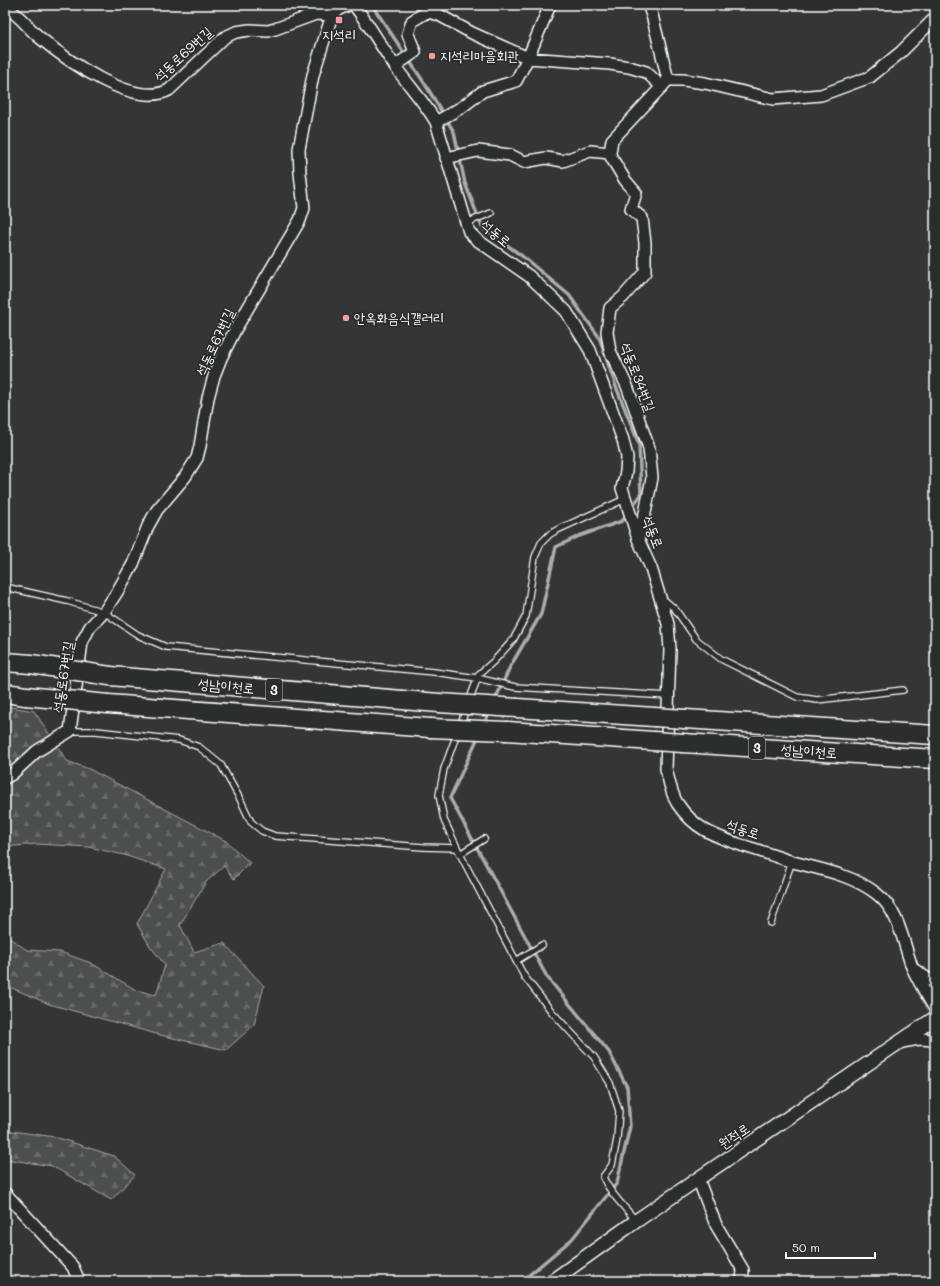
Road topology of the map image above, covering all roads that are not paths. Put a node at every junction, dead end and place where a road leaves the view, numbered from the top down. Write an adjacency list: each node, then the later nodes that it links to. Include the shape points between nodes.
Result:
1 (349, 5): 7 (street)
2 (354, 5): 10 (street, 석동로)
3 (550, 5): 9 (street)
4 (648, 5): 11 (street)
5 (5, 7): 7 (street, 석동로69번길, via 18,15 46,43 99,78 121,88 156,95 169,90 225,37 236,32 268,31 316,14)
6 (432, 8): 9 (street, via 439,15 472,34); 10 (street, via 412,21 408,34 415,52)
7 (332, 15): 21 (street, 석동로67번길, via 313,75 300,149 304,208 300,220 221,358 208,398 197,458 185,477 156,510 133,564)
8 (935, 18): 11 (street, via 901,52 870,77 821,95 773,99 706,83 683,80)
9 (528, 58): 11 (street, via 629,67 646,72); 12 (street, via 516,81 483,91)
10 (398, 64): 12 (street, 석동로, via 427,107)
11 (665, 83): 13 (street, via 612,140)
12 (443, 118): 14 (street, 석동로, via 440,132)
13 (610, 153): 14 (street, via 590,151 563,161 546,158 524,162 502,153 478,151); 18 (street, 석동로34번길, via 625,180 636,193 631,209 642,218 645,243 645,272 610,308 607,332 610,351 627,386 649,448 652,478)
14 (449, 157): 16 (street, 석동로)
15 (491, 213): 16 (lane)
16 (469, 222): 17 (street, 석동로, via 469,232 477,240 529,276 552,296 580,332 590,350 623,440 627,457 622,488)
17 (626, 501): 18 (street, 석동로); 23 (lane, via 557,530 541,543 535,557 526,616 513,640)
18 (638, 539): 20 (street, 석동로)
19 (5, 587): 21 (lane)
20 (660, 596): 24 (lane, via 675,609 696,638 721,659 797,697 817,700); 26 (street, 석동로, via 668,624)
21 (104, 612): 23 (lane, via 138,635 166,647); 27 (street, 석동로67번길, via 90,627 82,642)
22 (5, 662): 28 (highway, 성남이천로 / 3, bridge, via 110,676 439,703)
23 (477, 678): 26 (lane, via 515,687); 32 (lane, via 444,769 439,795 444,820)
24 (903, 690)
25 (5, 693): 29 (highway, 성남이천로 / 3, bridge, via 108,704 430,728)
26 (669, 696): 33 (street, 석동로, via 666,769 676,802 703,830)
27 (70, 731): 30 (street, via 37,751); 32 (lane, via 96,731 179,740 200,747 221,765 251,822 262,831 276,836)
28 (935, 735)
29 (935, 759)
30 (5, 778)
31 (482, 841): 32 (lane, via 466,850)
32 (458, 851): 36 (lane)
33 (792, 861): 34 (lane); 37 (street, 석동로, via 845,876 865,885 878,895 889,906 895,918)
34 (771, 923)
35 (540, 947): 36 (lane)
36 (519, 960): 45 (lane, via 524,976 552,1012 594,1057 610,1083 619,1111 617,1139 612,1165 603,1177 608,1188)
37 (913, 968): 38 (street); 39 (street, 석동로)
38 (935, 982)
39 (935, 1009)
40 (935, 1018): 42 (street, 원적로)
41 (935, 1040): 42 (street, via 919,1039)
42 (899, 1043): 43 (street, 원적로)
43 (698, 1180): 45 (street, 원적로); 48 (street, via 716,1225 743,1270)
44 (5, 1194): 46 (street, via 73,1267)
45 (636, 1221): 47 (street, 원적로)
46 (79, 1281)
47 (552, 1281)
48 (742, 1281)

